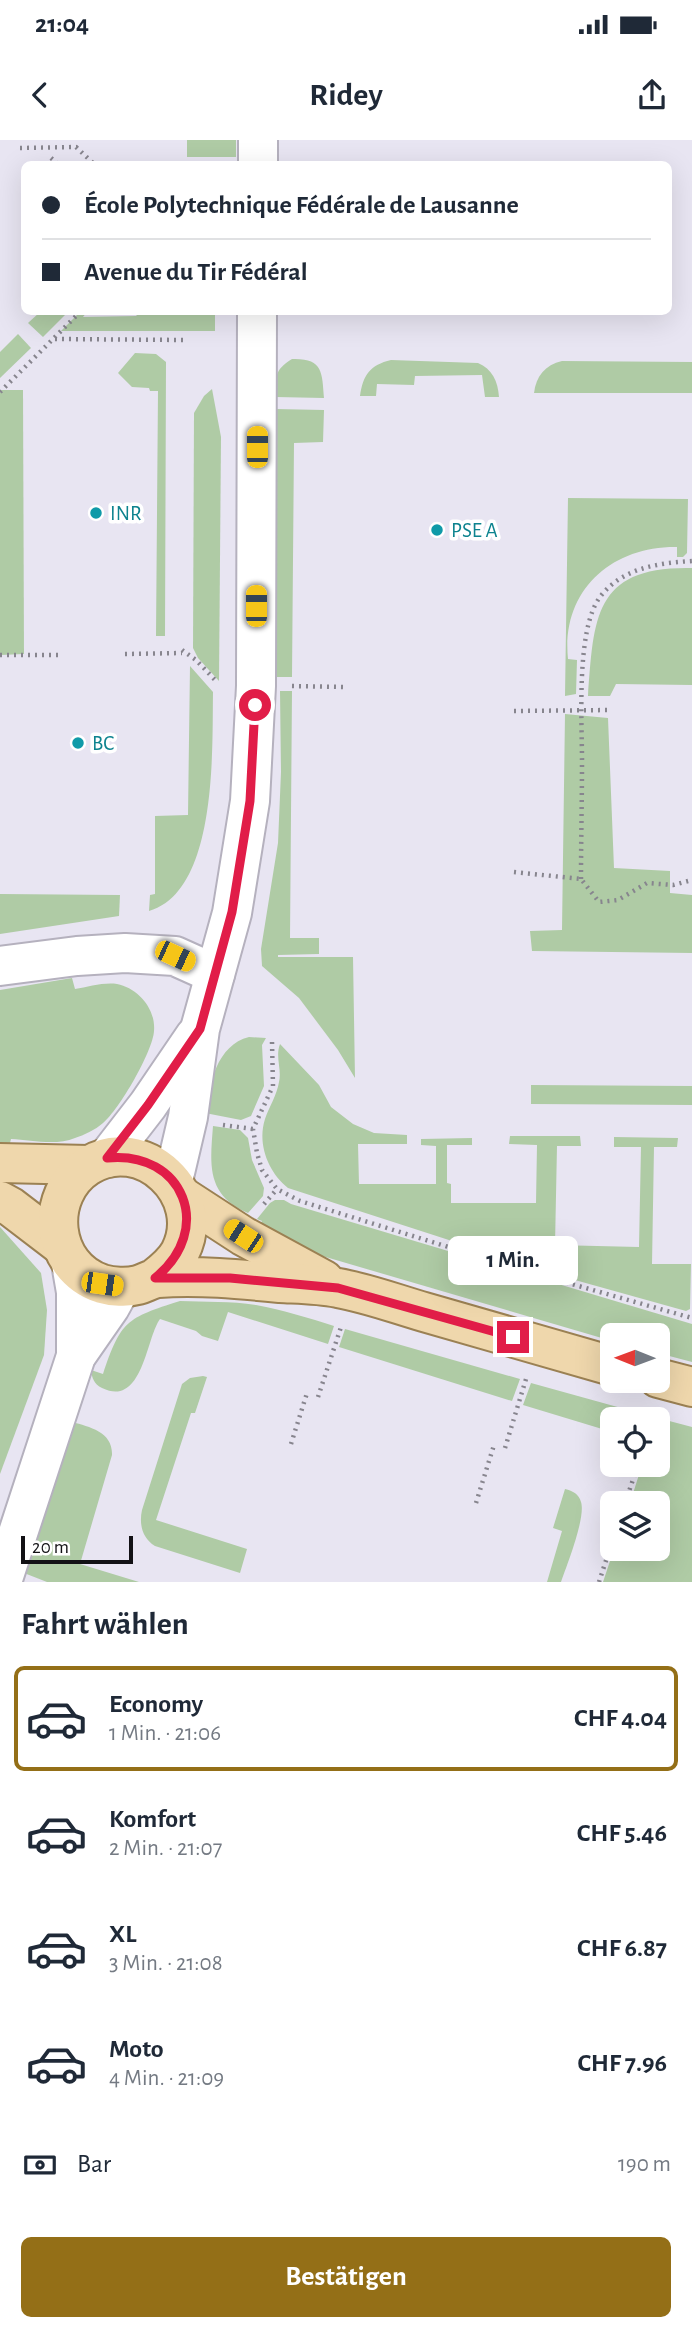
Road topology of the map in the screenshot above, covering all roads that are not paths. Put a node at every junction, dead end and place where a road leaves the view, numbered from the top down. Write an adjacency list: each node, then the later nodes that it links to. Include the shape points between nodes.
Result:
1 (258, 140): 2 (street)
2 (258, 161)
3 (257, 315): 5 (street, via 256,686 250,801 232,912)
4 (0, 967): 5 (street, via 125,953 175,956)
5 (215, 974): 6 (street)
6 (200, 1029): 7 (street, via 148,1105); 9 (street)
7 (98, 1162): 8 (main road); 9 (main road, via 125,1156 143,1160 160,1168); 11 (main road, via 75,1177 64,1192 57,1228)
8 (0, 1163)
9 (178, 1189): 12 (main road, via 186,1225 180,1252 169,1267); 13 (main road)
10 (0, 1201): 11 (main road)
11 (66, 1254): 12 (main road, via 85,1276 102,1284); 14 (street, via 76,1292)
12 (138, 1283): 13 (main road, via 230,1278); 14 (street)
13 (340, 1305): 15 (main road)
14 (76, 1356): 18 (street)
15 (600, 1363)
16 (670, 1381): 17 (main road)
17 (692, 1387)
18 (7, 1578)

